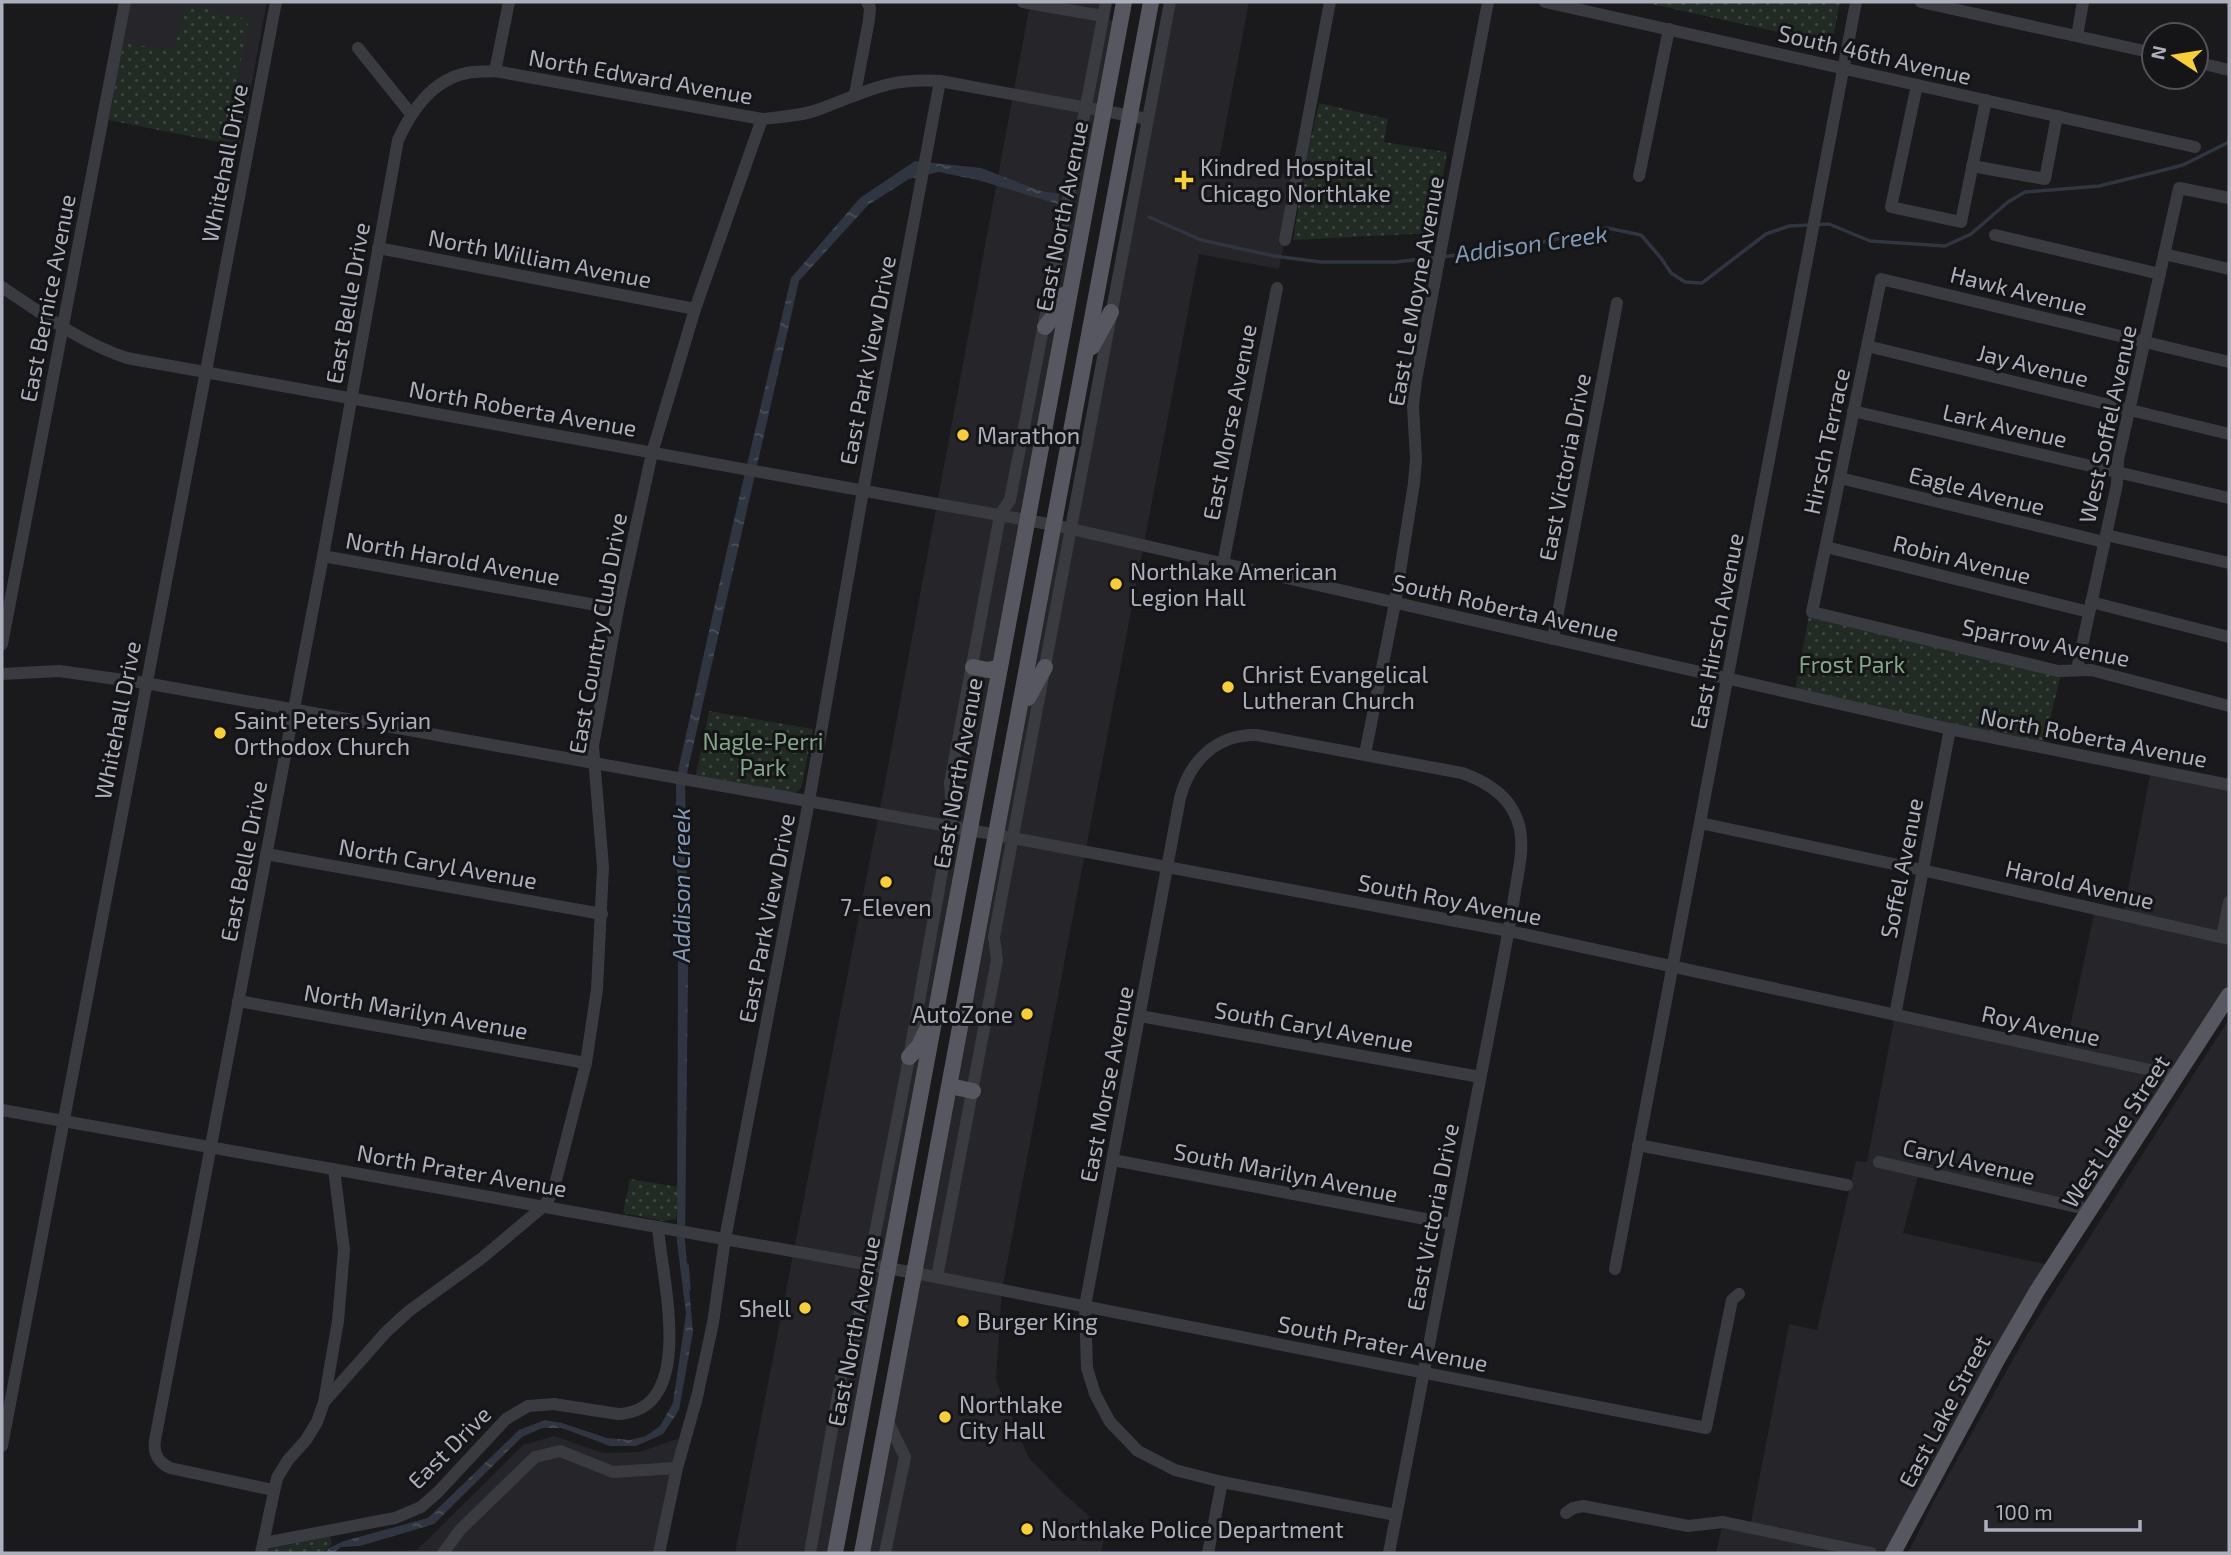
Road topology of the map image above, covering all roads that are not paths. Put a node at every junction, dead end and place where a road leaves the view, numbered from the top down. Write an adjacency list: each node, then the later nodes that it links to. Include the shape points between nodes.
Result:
1 (125, 2): 53 (street, East Bernice Avenue)
2 (276, 2): 59 (street, Whitehall Drive)
3 (509, 2): 24 (street)
4 (867, 2): 27 (street, via 869,20)
5 (1023, 2): 16 (street)
6 (1106, 2): 16 (street, East North Avenue)
7 (1124, 2): 30 (main road, East North Avenue)
8 (1151, 2): 32 (main road)
9 (1170, 2): 34 (street)
10 (1330, 2): 41 (street)
11 (1488, 2): 78 (street, East Le Moyne Avenue, via 1416,380 1416,459)
12 (1545, 2): 17 (street, South 46th Avenue)
13 (1856, 2): 22 (street, East Hirsch Avenue)
14 (1921, 2): 18 (street)
15 (2083, 2): 18 (street)
16 (1103, 16): 29 (street, East North Avenue)
17 (1669, 29): 22 (street, South 46th Avenue); 38 (street)
18 (2077, 36): 20 (street)
19 (358, 48): 31 (street)
20 (2140, 50)
21 (2210, 65): 23 (street)
22 (1844, 68): 26 (street, South 46th Avenue); 90 (street, East Hirsch Avenue)
23 (2229, 70)
24 (495, 71): 31 (street, East Belle Drive, via 467,73 445,81); 35 (street, North Edward Avenue)
25 (940, 81): 27 (street, North Edward Avenue, via 910,79); 29 (street, North Edward Avenue); 67 (street, East Park View Drive)
26 (1917, 85): 28 (street, South 46th Avenue); 37 (street, via 1891,207 1961,222)
27 (856, 94): 35 (street, North Edward Avenue, via 819,110)
28 (1986, 100): 33 (street, South 46th Avenue); 37 (street)
29 (1086, 108): 30 (street, North Edward Avenue); 54 (street, East North Avenue)
30 (1103, 111): 32 (street, North Edward Avenue); 45 (main road, East North Avenue)
31 (411, 114): 42 (street, East Belle Drive, via 398,140)
32 (1130, 116): 34 (street, North Edward Avenue); 57 (main road)
33 (2057, 116): 36 (street, South 46th Avenue); 37 (street, via 2045,179)
34 (1148, 119): 52 (street)
35 (762, 120): 51 (street, East Country Club Drive)
36 (2195, 147)
37 (1972, 166)
38 (1639, 176)
39 (2229, 198): 43 (street, West Soffel Avenue, via 2179,188)
40 (1995, 235): 46 (street)
41 (1285, 240)
42 (378, 248): 51 (street, North William Avenue); 60 (street, East Belle Drive)
43 (2164, 254): 44 (street); 46 (street, West Soffel Avenue)
44 (2229, 269)
45 (1073, 274): 54 (main road); 70 (main road, East North Avenue)
46 (2160, 274): 55 (street, West Soffel Avenue)
47 (1881, 279): 55 (street, Hawk Avenue); 56 (street, Hirsch Terrace)
48 (2, 287): 53 (street, North Roberta Avenue)
49 (1277, 288): 77 (street, East Morse Avenue)
50 (1617, 303): 83 (street, East Victoria Drive)
51 (695, 309): 64 (street, East Country Club Drive)
52 (1111, 312): 57 (main road); 72 (street)
53 (62, 327): 59 (street, North Roberta Avenue, via 127,358); 84 (street, East Bernice Avenue)
54 (1045, 327): 69 (street, East North Avenue, via 1010,500)
55 (2144, 342): 58 (street, Hawk Avenue); 61 (street, West Soffel Avenue)
56 (1867, 346): 61 (street, Jay Avenue); 62 (street, Hirsch Terrace)
57 (1084, 361): 71 (main road)
58 (2229, 362)
59 (204, 373): 60 (street, North Roberta Avenue); 91 (street, Whitehall Drive)
60 (351, 398): 64 (street, North Roberta Avenue); 75 (street, East Belle Drive)
61 (2129, 410): 63 (street, Jay Avenue); 65 (street, West Soffel Avenue)
62 (1853, 411): 65 (street, Lark Avenue); 66 (street, Hirsch Terrace)
63 (2229, 434)
64 (652, 453): 67 (street, North Roberta Avenue); 80 (street, East Country Club Drive)
65 (2117, 472): 68 (street, Lark Avenue); 73 (street, West Soffel Avenue)
66 (1840, 478): 73 (street, Eagle Avenue); 74 (street, Hirsch Terrace)
67 (863, 491): 69 (street, North Roberta Avenue); 99 (street, East Park View Drive)
68 (2229, 498)
69 (1000, 516): 70 (street, North Roberta Avenue); 85 (street, East North Avenue)
70 (1028, 521): 71 (street, North Roberta Avenue); 86 (main road, East North Avenue)
71 (1054, 525): 72 (street, South Roberta Avenue); 94 (main road)
72 (1071, 529): 77 (street, South Roberta Avenue); 87 (street)
73 (2105, 539): 76 (street, Eagle Avenue); 79 (street, West Soffel Avenue)
74 (1826, 547): 79 (street, Robin Avenue); 81 (street, Hirsch Terrace)
75 (323, 556): 80 (street, North Harold Avenue); 93 (street, East Belle Drive)
76 (2229, 563)
77 (1223, 564): 78 (street, South Roberta Avenue)
78 (1395, 603): 83 (street, South Roberta Avenue); 96 (street, East Le Moyne Avenue)
79 (2090, 607): 82 (street, Robin Avenue); 88 (street, West Soffel Avenue)
80 (618, 609): 97 (street, East Country Club Drive, via 593,746)
81 (1812, 612): 88 (street, Sparrow Avenue, via 2058,671)
82 (2229, 637)
83 (1553, 639): 90 (street, South Roberta Avenue)
84 (2, 643)
85 (973, 667): 86 (main road); 101 (street, East North Avenue, via 950,783)
86 (1000, 667): 102 (main road, East North Avenue)
87 (1045, 667): 94 (main road); 104 (street)
88 (2077, 669): 92 (street, Sparrow Avenue)
89 (2, 674): 91 (street, South Roy Avenue, via 59,671)
90 (1728, 679): 95 (street, South Roberta Avenue); 100 (street, East Hirsch Avenue)
91 (145, 683): 93 (street, South Roy Avenue); 125 (street, Whitehall Drive)
92 (2229, 706)
93 (293, 708): 97 (street, South Roy Avenue); 105 (street, East Belle Drive)
94 (1017, 722): 103 (main road)
95 (1950, 729): 98 (street, North Roberta Avenue); 107 (street, Soffel Avenue)
96 (1365, 754): 106 (street, East Morse Avenue, via 1257,735 1218,743 1186,779); 110 (street, East Victoria Drive, via 1462,773 1482,780 1506,800 1520,830 1521,850)
97 (594, 763): 99 (street, South Roy Avenue); 109 (street, East Country Club Drive)
98 (2229, 785)
99 (809, 802): 101 (street, South Roy Avenue); 136 (street, East Park View Drive)
100 (1700, 823): 107 (street, Harold Avenue); 112 (street, East Hirsch Avenue)
101 (950, 827): 102 (street, South Roy Avenue); 118 (street, East North Avenue)
102 (970, 830): 103 (street, South Roy Avenue); 115 (main road, East North Avenue)
103 (996, 835): 104 (street, South Roy Avenue); 122 (main road)
104 (1013, 838): 106 (street, South Roy Avenue); 123 (street, via 994,937 998,960)
105 (266, 854): 109 (street, North Caryl Avenue); 114 (street, East Belle Drive)
106 (1165, 868): 110 (street, South Roy Avenue); 117 (street, East Morse Avenue)
107 (1922, 870): 111 (street, Harold Avenue); 116 (street, Soffel Avenue)
108 (2229, 902): 111 (street)
109 (602, 914): 119 (street, East Country Club Drive)
110 (1509, 931): 112 (street, South Roy Avenue); 121 (street, East Victoria Drive)
111 (2226, 938)
112 (1673, 965): 116 (street, South Roy Avenue); 126 (street, East Hirsch Avenue)
113 (2229, 995): 120 (main road, West Lake Street)
114 (238, 1001): 119 (street, North Marilyn Avenue); 127 (street, East Belle Drive)
115 (937, 1009): 118 (main road); 138 (main road, East North Avenue)
116 (1895, 1015): 120 (street, Roy Avenue)
117 (1140, 1016): 121 (street, South Caryl Avenue); 128 (street, East Morse Avenue)
118 (909, 1057): 137 (street, East North Avenue)
119 (586, 1063): 132 (street, East Country Club Drive, via 565,1153)
120 (2178, 1076): 133 (main road, West Lake Street)
121 (1480, 1077): 134 (street, East Victoria Drive)
122 (950, 1086): 123 (main road); 140 (main road)
123 (973, 1091): 141 (street)
124 (2, 1110): 125 (street, North Prater Avenue)
125 (64, 1121): 127 (street, North Prater Avenue); 148 (street, Whitehall Drive)
126 (1638, 1145): 131 (street); 139 (street, East Hirsch Avenue)
127 (211, 1147): 130 (street, North Prater Avenue); 151 (street, East Belle Drive, via 154,1449 156,1457 170,1468)
128 (1113, 1160): 134 (street, South Marilyn Avenue); 144 (street, East Morse Avenue)
129 (1879, 1162): 133 (street, Caryl Avenue)
130 (334, 1169): 132 (street, North Prater Avenue); 146 (street, via 344,1250)
131 (1847, 1185)
132 (544, 1206): 135 (street, North Prater Avenue); 146 (street, East Country Club Drive, via 409,1311)
133 (2090, 1210): 142 (main road, West Lake Street)
134 (1452, 1224): 145 (street, East Victoria Drive)
135 (658, 1227): 136 (street, North Prater Avenue); 154 (street, East Drive, via 669,1316 668,1356 657,1394 645,1406 618,1414 554,1404 528,1406 506,1419 421,1507 395,1518)
136 (725, 1239): 137 (street, North Prater Avenue); 149 (street, East Park View Drive, via 708,1346)
137 (869, 1265): 138 (street, North Prater Avenue); 157 (street, East North Avenue, via 852,1352 842,1373)
138 (888, 1268): 140 (street, North Prater Avenue); 158 (main road, East North Avenue)
139 (1615, 1269)
140 (915, 1273): 141 (street, South Prater Avenue); 147 (main road)
141 (937, 1278): 144 (street, South Prater Avenue)
142 (2037, 1291): 164 (main road, East Lake Street)
143 (1739, 1294): 145 (street, South Prater Avenue, via 1732,1300 1706,1428)
144 (1085, 1306): 145 (street, South Prater Avenue); 150 (street, East Morse Avenue, via 1087,1368 1110,1422 1138,1451 1175,1469)
145 (1424, 1373): 153 (street, East Victoria Drive)
146 (324, 1402): 151 (street, East Country Club Drive, via 317,1422 282,1468)
147 (887, 1420): 159 (main road); 160 (street, via 905,1457)
148 (2, 1442)
149 (677, 1468): 155 (street, via 613,1472 560,1451 535,1457 460,1530); 156 (street, East Park View Drive)
150 (1222, 1482): 153 (street, East Morse Avenue); 161 (street)
151 (273, 1490): 154 (street, East Country Club Drive)
152 (1566, 1513): 163 (street, via 1583,1506 1688,1526 1723,1522)
153 (1396, 1515): 162 (street, East Victoria Drive)
154 (262, 1548)
155 (443, 1553)
156 (659, 1553)
157 (810, 1553)
158 (835, 1553)
159 (862, 1553)
160 (885, 1553)
161 (1208, 1553)
162 (1389, 1553)
163 (1871, 1553)
164 (1893, 1553)

